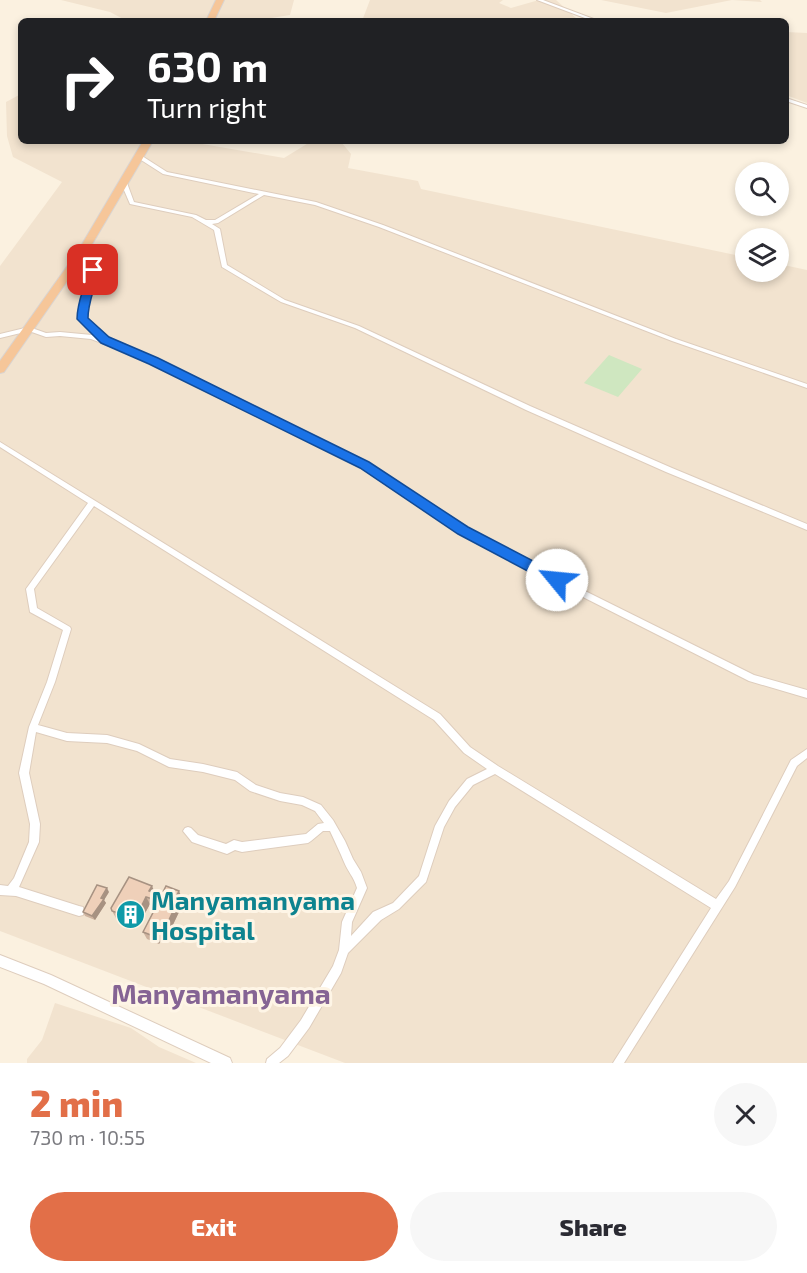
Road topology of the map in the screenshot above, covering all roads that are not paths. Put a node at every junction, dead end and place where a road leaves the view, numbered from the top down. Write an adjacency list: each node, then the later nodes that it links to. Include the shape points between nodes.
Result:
1 (220, 0): 3 (highway)
2 (539, 0): 4 (street)
3 (211, 18)
4 (589, 18)
5 (789, 100): 6 (street)
6 (807, 107)
7 (146, 144): 8 (highway)
8 (140, 157): 9 (highway); 10 (street, via 165,173)
9 (124, 183): 11 (street, via 132,203 194,216); 12 (highway)
10 (264, 193): 11 (street, via 216,222); 17 (street, via 316,204 381,226 674,340)
11 (205, 222): 20 (street, via 217,229 224,266 283,301 357,327 528,408)
12 (83, 251): 13 (highway); 15 (street, via 95,255 83,319)
13 (29, 329): 14 (street); 15 (street, via 45,335); 16 (highway)
14 (0, 336)
15 (105, 340): 21 (street, via 365,465 463,530 650,628 752,678)
16 (0, 369)
17 (807, 386)
18 (0, 444): 19 (street)
19 (92, 503): 22 (street, via 30,589 33,610 67,628); 24 (street, via 437,717 467,750)
20 (807, 527)
21 (807, 694)
22 (33, 727): 25 (street, via 67,737 107,739 139,748 169,763 237,776 254,789 318,808); 27 (street, via 24,773 35,824 34,842 17,881)
23 (807, 753): 28 (street, via 794,763)
24 (495, 769): 28 (street); 30 (street, via 470,782 452,804 440,826 423,879 396,906 376,916)
25 (332, 827): 26 (street, via 321,827 308,838 251,847 234,845 227,849 195,839); 30 (street, via 362,888 346,922)
26 (188, 831)
27 (5, 890): 29 (street)
28 (718, 906): 34 (street)
29 (79, 911)
30 (344, 950): 33 (street, via 305,1024)
31 (0, 961): 32 (street, via 47,979)
32 (225, 1063)
33 (271, 1063)
34 (618, 1063)

